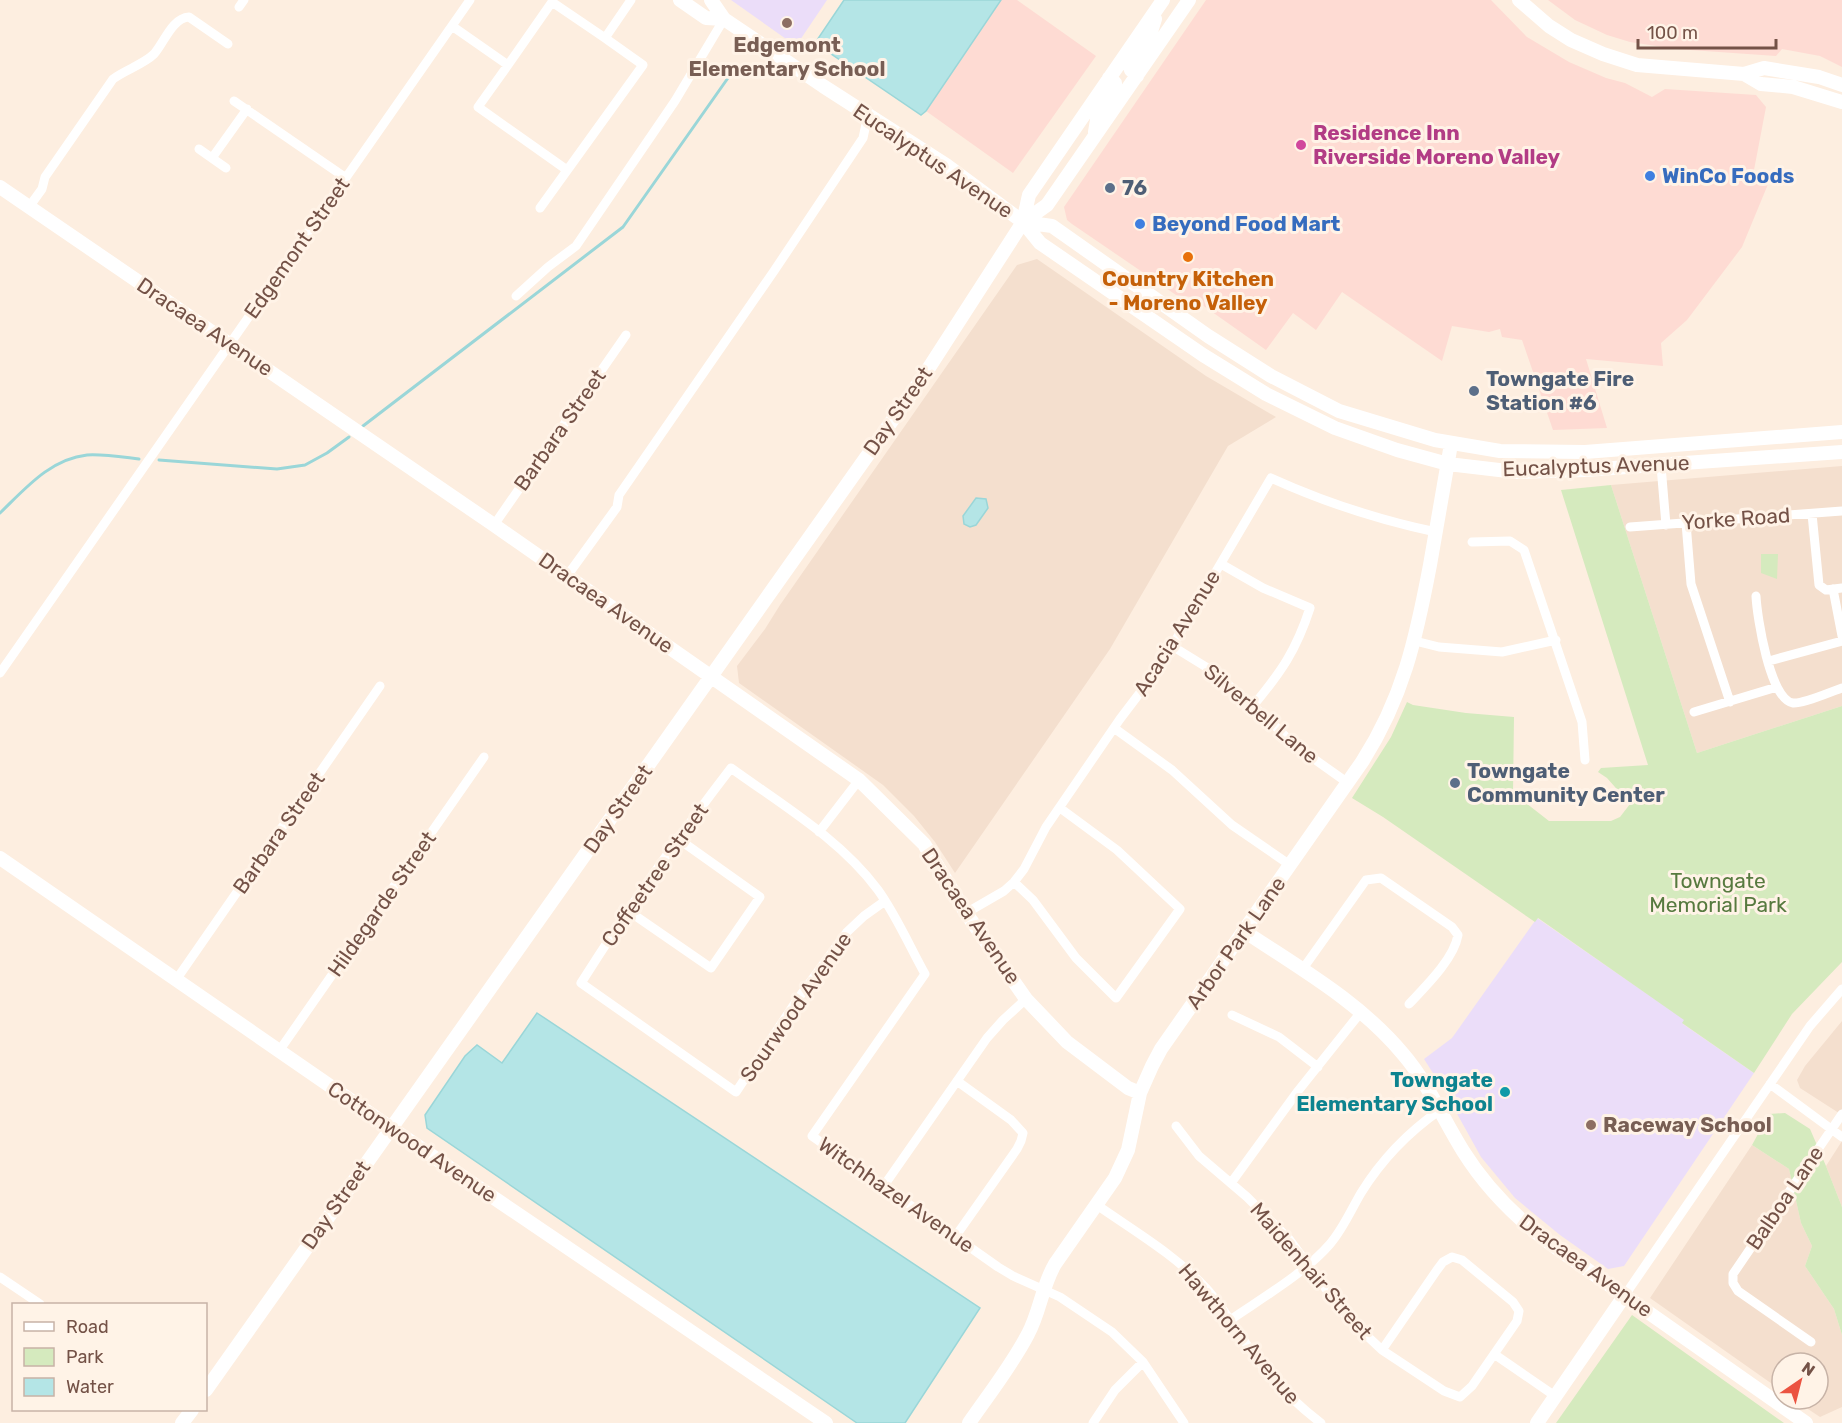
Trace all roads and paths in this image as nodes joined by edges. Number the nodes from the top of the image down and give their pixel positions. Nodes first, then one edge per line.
1 (470, 0) edge
2 (631, 0) edge
3 (680, 0) edge
4 (711, 0) edge
5 (1189, 0) edge
6 (1519, 0) edge
7 (1161, 3) edge
8 (724, 19) junction
9 (452, 26) junction
10 (605, 38) junction
11 (228, 44) dead end
12 (508, 65) junction
13 (1744, 74) junction
14 (1137, 76) junction
15 (1109, 78) junction
16 (1842, 85) edge
17 (234, 101) dead end
18 (1842, 102) edge
19 (247, 110) junction
20 (868, 115) junction
21 (1094, 137) junction
22 (199, 149) dead end
23 (212, 158) junction
24 (226, 168) dead end
25 (567, 170) junction
26 (346, 178) junction
27 (0, 187) edge
28 (28, 207) junction
29 (540, 208) dead end
30 (1023, 222) junction
31 (1094, 279) junction
32 (516, 296) dead end
33 (1181, 316) junction
34 (626, 335) dead end
35 (1182, 340) junction
36 (230, 344) junction
37 (1271, 376) junction
38 (1842, 432) edge
39 (1713, 443) junction
40 (1451, 444) junction
41 (1666, 447) junction
42 (1842, 452) edge
43 (1448, 464) junction
44 (1661, 466) junction
45 (1574, 470) junction
46 (1842, 511) edge
47 (1812, 514) junction
48 (1686, 523) junction
49 (494, 525) junction
50 (1666, 525) junction
51 (1630, 527) dead end
52 (1436, 532) junction
53 (1472, 542) dead end
54 (1221, 564) junction
55 (567, 576) junction
56 (1837, 589) edge
57 (1756, 596) dead end
58 (1842, 636) edge
59 (1415, 640) junction
60 (1556, 640) junction
61 (1842, 641) edge
62 (1172, 646) junction
63 (1769, 661) junction
64 (0, 672) edge
65 (712, 676) junction
66 (380, 686) dead end
67 (1777, 687) junction
68 (1842, 688) edge
69 (1730, 702) junction
70 (1253, 706) junction
71 (1694, 712) dead end
72 (1114, 728) junction
73 (484, 757) dead end
74 (1585, 760) dead end
75 (731, 768) joint
76 (860, 780) junction
77 (1348, 783) junction
78 (1060, 808) junction
79 (819, 832) junction
80 (677, 838) junction
81 (0, 858) edge
82 (1290, 865) junction
83 (1014, 882) junction
84 (885, 901) junction
85 (627, 910) junction
86 (966, 913) junction
87 (1244, 931) junction
88 (1302, 970) junction
89 (176, 980) junction
90 (581, 983) joint
91 (1842, 989) edge
92 (1026, 999) junction
93 (1409, 1004) dead end
94 (1362, 1012) junction
95 (1232, 1015) dead end
96 (279, 1052) junction
97 (1318, 1067) junction
98 (957, 1081) junction
99 (1770, 1084) junction
100 (1140, 1093) junction
101 (1440, 1110) junction
102 (1842, 1114) edge
103 (1176, 1126) dead end
104 (391, 1128) junction
105 (1832, 1129) junction
106 (1842, 1137) edge
107 (1231, 1184) junction
108 (884, 1187) junction
109 (1097, 1205) junction
110 (955, 1237) junction
111 (1308, 1264) junction
112 (0, 1277) edge
113 (1044, 1290) junction
114 (1625, 1295) junction
115 (37, 1303) edge
116 (1230, 1320) junction
117 (1811, 1342) dead end
118 (1382, 1350) junction
119 (1494, 1354) junction
120 (1143, 1362) junction
121 (207, 1389) edge
122 (1556, 1396) junction
123 (191, 1411) edge
124 (182, 1423) edge
125 (826, 1423) edge
126 (969, 1423) edge
127 (1093, 1423) edge
128 (1184, 1423) edge
129 (1321, 1423) edge
130 (1537, 1423) edge
131 (1806, 1423) edge

1 - 9 street, Edgemont Street
2 - 10 street
3 - 8 street, Eucalyptus Avenue
4 - 8 street, Eucalyptus Avenue
5 - 14 street, Day Street
6 - 13 street
7 - 14 street
7 - 15 street, Day Street
8 - 20 street, Eucalyptus Avenue
8 - 32 street
9 - 12 street
9 - 26 street, Edgemont Street
10 - 12 street
10 - 25 street
11 - 28 street
12 - 25 street
13 - 16 street
13 - 18 street
14 - 21 street, Day Street
15 - 21 street
15 - 30 street, Day Street
17 - 19 street
19 - 23 street
19 - 26 street
20 - 30 street, Eucalyptus Avenue
20 - 55 street
21 - 30 street, Day Street
22 - 23 street
23 - 24 street
25 - 29 street
26 - 36 street, Edgemont Street
27 - 28 street, Dracaea Avenue
28 - 36 street, Dracaea Avenue
30 - 31 street, Eucalyptus Avenue
30 - 33 street, Eucalyptus Avenue
30 - 65 street, Day Street
31 - 33 street
31 - 35 street, Eucalyptus Avenue
33 - 37 street, Eucalyptus Avenue
34 - 49 street, Barbara Street
35 - 37 street
35 - 43 street, Eucalyptus Avenue
36 - 49 street, Dracaea Avenue
36 - 64 street, Edgemont Street
37 - 40 street, Eucalyptus Avenue
38 - 39 street, Eucalyptus Avenue
39 - 41 street, Eucalyptus Avenue
39 - 44 street
40 - 41 street, Eucalyptus Avenue
40 - 43 street, Arbor Park Lane
41 - 45 street
42 - 44 street, Eucalyptus Avenue
43 - 45 street, Eucalyptus Avenue
43 - 52 street, Arbor Park Lane
44 - 45 street, Eucalyptus Avenue
44 - 50 street
46 - 47 street, Yorke Road
47 - 48 street, Yorke Road
47 - 56 street
48 - 50 street, Yorke Road
48 - 69 street
49 - 55 street, Dracaea Avenue
50 - 51 street, Yorke Road
52 - 54 street, Acacia Avenue
52 - 59 street, Arbor Park Lane
53 - 60 street
54 - 62 street, Acacia Avenue
54 - 70 street
55 - 65 street, Dracaea Avenue
56 - 58 street
57 - 63 street
59 - 60 street
59 - 77 street, Arbor Park Lane
60 - 74 street
61 - 63 street
62 - 70 street, Silverbell Lane
62 - 72 street, Acacia Avenue
63 - 67 street
65 - 76 street, Dracaea Avenue
65 - 104 street, Day Street
66 - 89 street, Barbara Street
67 - 68 street
67 - 69 street
69 - 71 street
70 - 77 street, Silverbell Lane
72 - 78 street, Acacia Avenue
72 - 82 street
73 - 96 street, Hildegarde Street
75 - 79 street, Witchhazel Avenue
75 - 80 street, Coffeetree Street
76 - 79 street
76 - 86 street, Dracaea Avenue
77 - 82 street, Arbor Park Lane
78 - 83 street, Acacia Avenue
78 - 83 street
79 - 84 street, Witchhazel Avenue
80 - 85 street, Coffeetree Street
80 - 85 street
81 - 89 street, Cottonwood Avenue
82 - 87 street, Arbor Park Lane
83 - 86 street, Acacia Avenue
84 - 90 street, Sourwood Avenue
84 - 108 street, Witchhazel Avenue
85 - 90 street, Coffeetree Street
86 - 92 street, Dracaea Avenue
87 - 88 street, Dracaea Avenue
87 - 100 street, Arbor Park Lane
88 - 93 street
88 - 94 street, Dracaea Avenue
89 - 96 street, Cottonwood Avenue
91 - 99 street
92 - 98 street
92 - 100 street, Dracaea Avenue
94 - 97 street
94 - 101 street, Dracaea Avenue
95 - 97 street
96 - 104 street, Cottonwood Avenue
97 - 107 street
98 - 108 street
98 - 110 street
99 - 105 street
99 - 114 street
100 - 109 street, Arbor Park Lane
101 - 111 street
101 - 114 street, Dracaea Avenue
102 - 105 street, Balboa Lane
103 - 107 street, Maidenhair Street
104 - 121 street, Day Street
104 - 125 street, Cottonwood Avenue
105 - 106 street
105 - 117 street, Balboa Lane
107 - 111 street, Maidenhair Street
108 - 110 street, Witchhazel Avenue
109 - 113 street, Arbor Park Lane
109 - 116 street, Hawthorn Avenue
110 - 113 street, Witchhazel Avenue
111 - 116 street
111 - 118 street, Maidenhair Street
112 - 115 street
113 - 120 street, Witchhazel Avenue
113 - 126 street, Arbor Park Lane
114 - 122 street
114 - 131 street, Dracaea Avenue
116 - 129 street, Hawthorn Avenue
118 - 119 street, Maidenhair Street
118 - 119 street
119 - 122 street
120 - 127 street
120 - 128 street, Witchhazel Avenue
122 - 130 street
123 - 124 street

